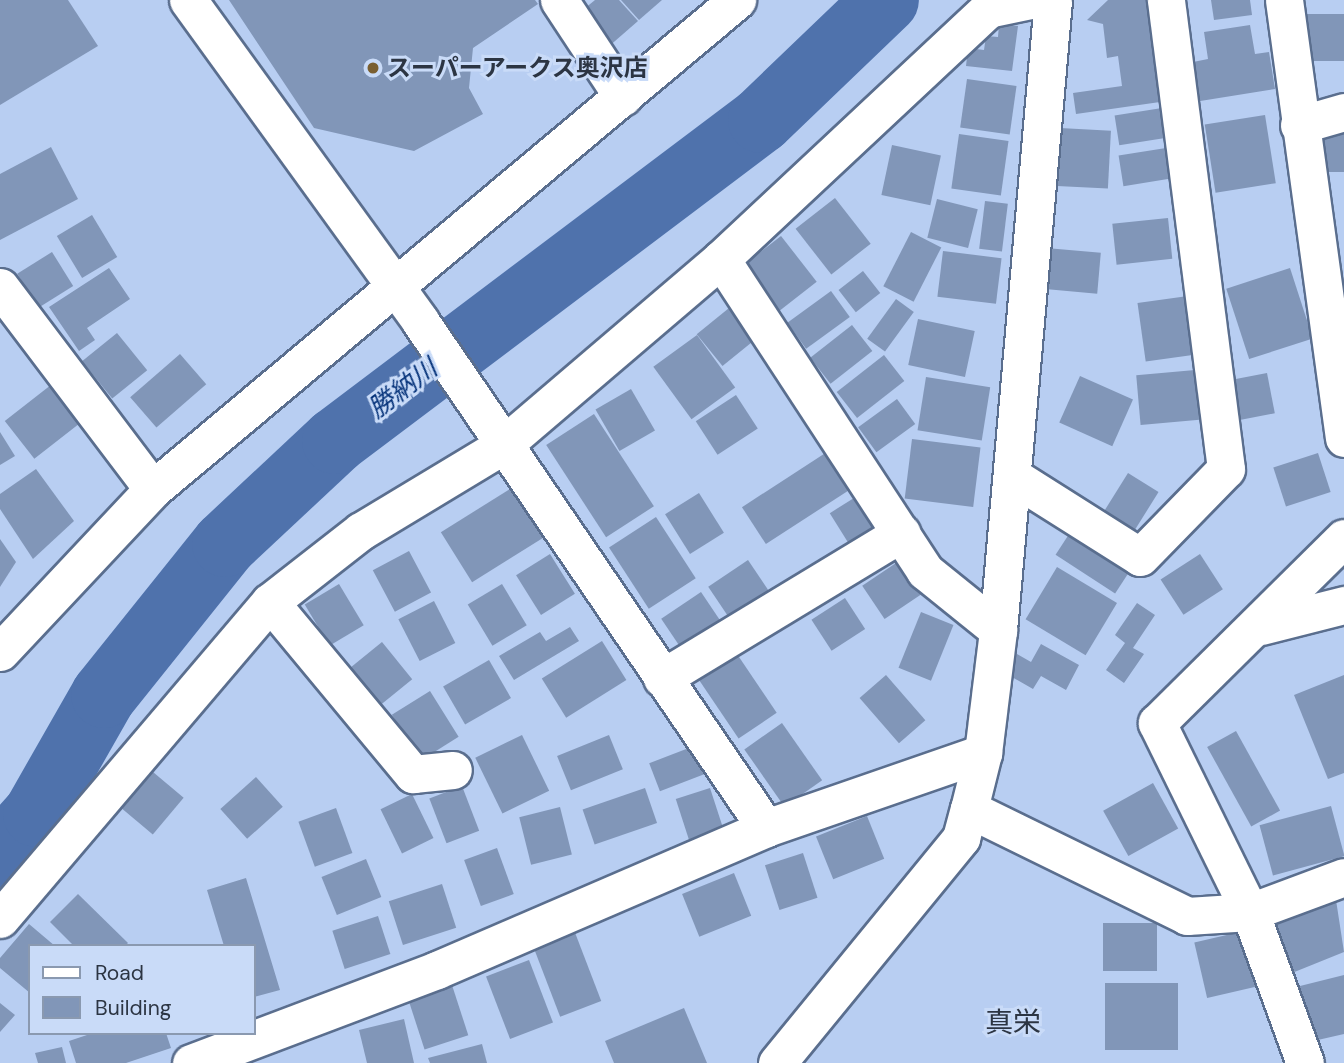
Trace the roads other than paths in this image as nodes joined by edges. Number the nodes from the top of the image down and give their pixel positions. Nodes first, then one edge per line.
1 (188, 0) edge
2 (559, 0) edge
3 (1031, 0) edge
4 (1053, 0) edge
5 (1166, 0) edge
6 (1284, 0) edge
7 (714, 7) edge
8 (623, 97) junction
9 (1344, 111) edge
10 (1299, 125) junction
11 (721, 259) junction
12 (393, 284) junction
13 (0, 287) edge
14 (1341, 394) edge
15 (498, 438) junction
16 (1344, 439) edge
17 (1012, 476) junction
18 (153, 489) junction
19 (901, 533) junction
20 (1344, 538) edge
21 (270, 602) junction
22 (1344, 607) edge
23 (1261, 626) junction
24 (998, 630) junction
25 (0, 652) edge
26 (662, 678) junction
27 (983, 753) junction
28 (453, 770) dead end
29 (969, 809) junction
30 (766, 828) junction
31 (1344, 877) edge
32 (1250, 912) junction
33 (0, 919) edge
34 (191, 1063) edge
35 (777, 1063) edge
36 (1305, 1063) edge

1 - 12 street
2 - 8 street
3 - 11 street
4 - 17 street
5 - 17 street
6 - 10 street
7 - 8 street
8 - 12 street
9 - 10 street
10 - 14 street
11 - 15 street
11 - 19 street
12 - 15 street
12 - 18 street
13 - 18 street
14 - 16 street
15 - 21 street
15 - 26 street
17 - 24 street
18 - 25 street
19 - 24 street
19 - 26 street
20 - 23 street
21 - 28 street
21 - 33 street
22 - 23 street
23 - 32 street
24 - 27 street
26 - 30 street
27 - 29 street
27 - 30 street
29 - 32 street
29 - 35 street
30 - 34 street
31 - 32 street
32 - 36 street

